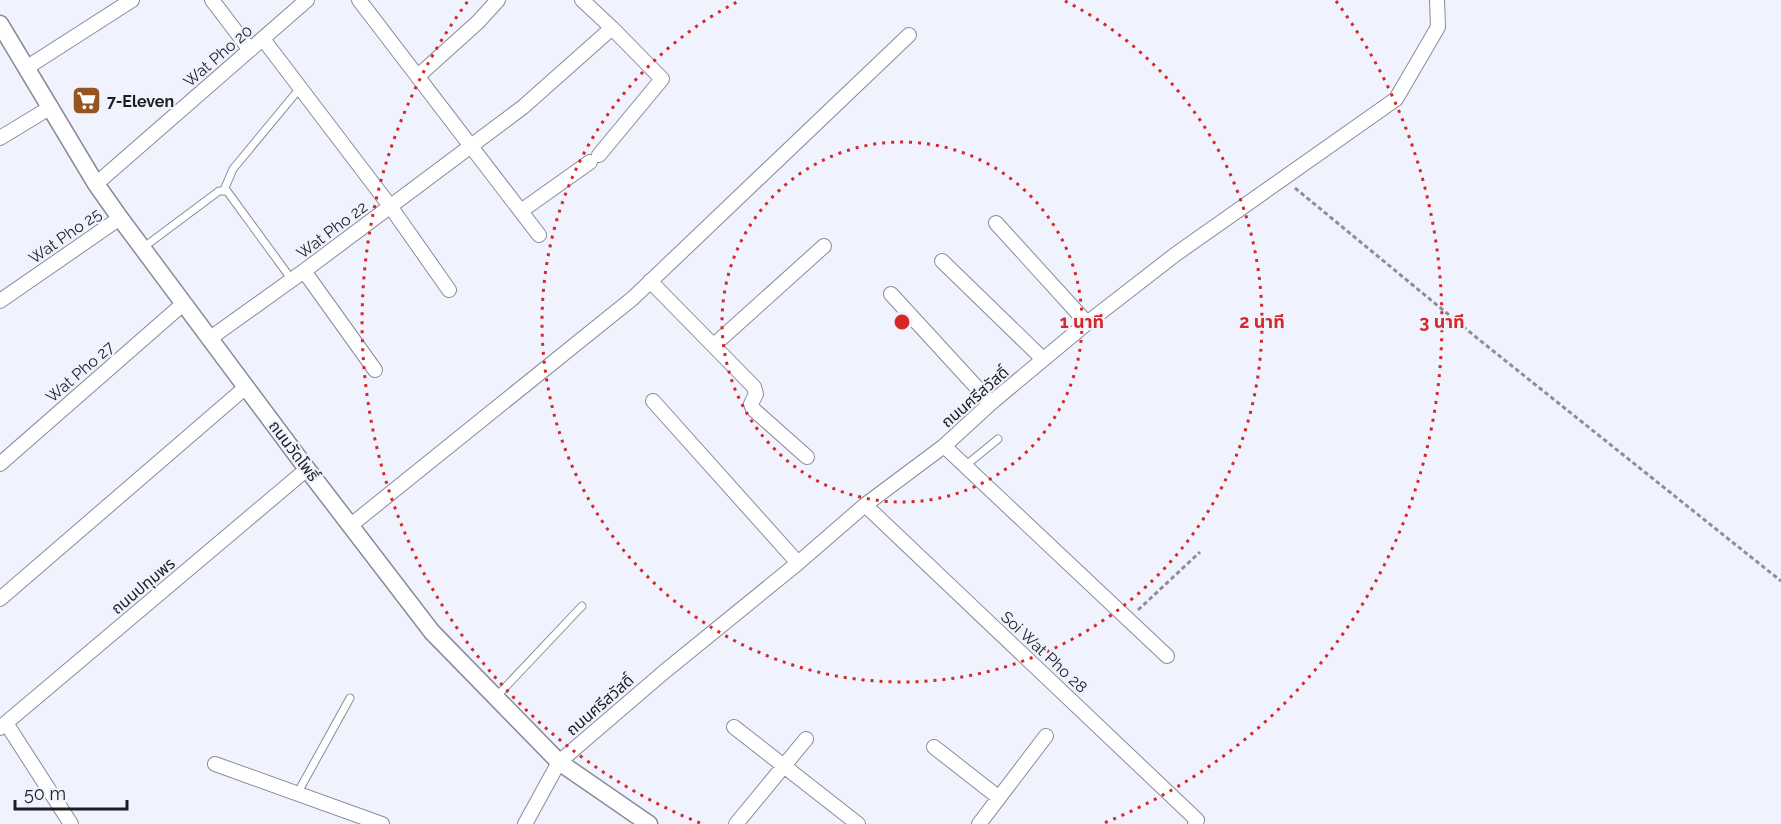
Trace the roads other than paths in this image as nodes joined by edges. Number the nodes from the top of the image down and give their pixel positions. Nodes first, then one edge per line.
1 (132, 0) edge
2 (212, 0) edge
3 (307, 0) edge
4 (359, 0) edge
5 (498, 0) edge
6 (582, 0) edge
7 (1437, 0) edge
8 (0, 24) edge
9 (612, 28) junction
10 (909, 34) dead end
11 (262, 39) junction
12 (250, 50) junction
13 (26, 68) junction
14 (418, 76) junction
15 (300, 88) junction
16 (51, 107) junction
17 (0, 138) edge
18 (472, 145) junction
19 (96, 184) junction
20 (224, 190) junction
21 (390, 206) junction
22 (521, 211) junction
23 (120, 218) junction
24 (996, 224) dead end
25 (539, 235) dead end
26 (824, 246) dead end
27 (142, 248) junction
28 (942, 261) dead end
29 (304, 271) junction
30 (292, 280) junction
31 (650, 281) junction
32 (449, 290) dead end
33 (891, 294) dead end
34 (0, 301) edge
35 (183, 304) junction
36 (1087, 322) junction
37 (209, 339) junction
38 (714, 345) junction
39 (1043, 359) junction
40 (375, 370) dead end
41 (246, 387) junction
42 (653, 401) dead end
43 (991, 404) junction
44 (998, 439) dead end
45 (944, 446) junction
46 (807, 457) dead end
47 (0, 465) edge
48 (965, 466) junction
49 (307, 469) junction
50 (865, 505) junction
51 (351, 525) junction
52 (798, 563) junction
53 (0, 599) edge
54 (582, 606) dead end
55 (1167, 656) dead end
56 (496, 697) junction
57 (350, 698) dead end
58 (3, 726) edge
59 (734, 727) dead end
60 (1046, 735) dead end
61 (806, 739) dead end
62 (934, 747) dead end
63 (559, 762) junction
64 (215, 764) dead end
65 (783, 765) junction
66 (297, 794) junction
67 (998, 797) junction
68 (71, 824) edge
69 (382, 824) edge
70 (525, 824) edge
71 (648, 824) edge
72 (736, 824) edge
73 (858, 824) edge
74 (979, 824) edge
75 (1195, 824) edge

1 - 13 street
2 - 12 street
3 - 11 street, Wat Pho 20
4 - 14 street
5 - 14 street
6 - 9 street
7 - 36 street, ถนนศรีสวัสดิ์
8 - 13 street, ถนนวัดโพธิ์
9 - 18 street, Wat Pho 22
9 - 22 street
10 - 31 street
11 - 12 street, Wat Pho 20
11 - 15 street
12 - 19 street, Wat Pho 20
13 - 16 street, ถนนวัดโพธิ์
14 - 18 street
15 - 20 lane
15 - 21 street
16 - 17 street
16 - 19 street, ถนนวัดโพธิ์
18 - 21 street, Wat Pho 22
18 - 22 street
19 - 23 street, ถนนวัดโพธิ์
20 - 27 lane
20 - 30 lane
21 - 29 street, Wat Pho 22
21 - 32 street
22 - 25 street
23 - 27 street, ถนนวัดโพธิ์
23 - 34 street, Wat Pho 25
24 - 36 street
26 - 38 street
27 - 35 street, ถนนวัดโพธิ์
28 - 39 street
29 - 30 street, Wat Pho 22
29 - 40 street
30 - 37 street, Wat Pho 22
31 - 38 street
31 - 51 street
33 - 43 street
35 - 37 street, ถนนวัดโพธิ์
35 - 47 street, Wat Pho 27
36 - 39 street, ถนนศรีสวัสดิ์
37 - 41 street, ถนนวัดโพธิ์
38 - 46 street
39 - 43 street, ถนนศรีสวัสดิ์
41 - 49 street, ถนนวัดโพธิ์
41 - 53 street
42 - 52 street
43 - 45 street, ถนนศรีสวัสดิ์
44 - 48 lane
45 - 48 street
45 - 50 street, ถนนศรีสวัสดิ์
48 - 55 street
49 - 51 street, ถนนวัดโพธิ์
49 - 58 street, ถนนปทุมพร
50 - 52 street, ถนนศรีสวัสดิ์
50 - 75 street, Soi Wat Pho 28
51 - 56 street, ถนนวัดโพธิ์
52 - 63 street, ถนนศรีสวัสดิ์
54 - 56 lane
56 - 63 street, ถนนวัดโพธิ์
57 - 66 lane
58 - 68 street
59 - 65 street
60 - 67 street
61 - 65 street
62 - 67 street
63 - 70 street, ถนนศรีสวัสดิ์
63 - 71 street, ถนนวัดโพธิ์
64 - 66 street
65 - 72 street
65 - 73 street
66 - 69 street
67 - 74 street

